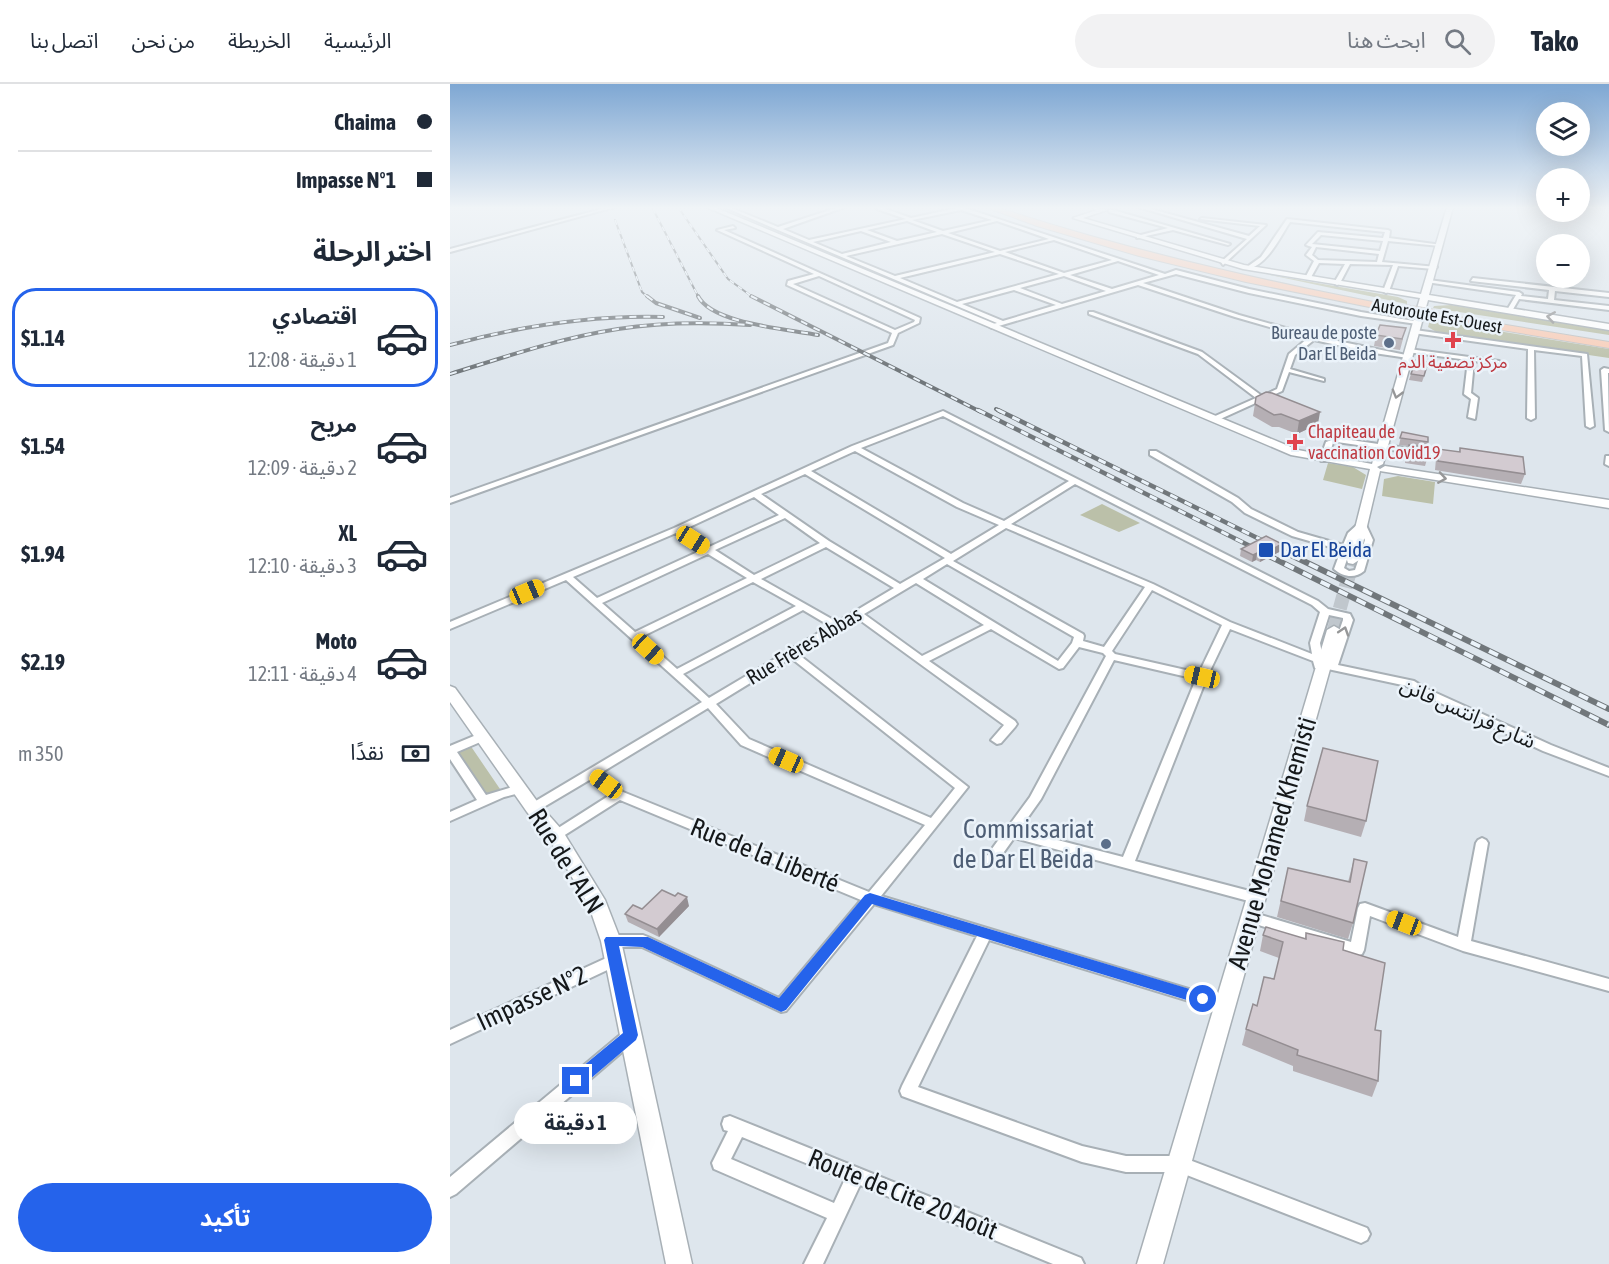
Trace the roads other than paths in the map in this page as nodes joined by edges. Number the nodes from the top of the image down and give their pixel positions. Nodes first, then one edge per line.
1 (790, 262) edge
2 (840, 262) edge
3 (859, 262) edge
4 (960, 262) edge
5 (1029, 262) edge
6 (1042, 262) edge
7 (1109, 262) edge
8 (1125, 262) edge
9 (1176, 262) edge
10 (1192, 262) edge
11 (1223, 262) edge
12 (1257, 262) edge
13 (1316, 262) edge
14 (1348, 262) edge
15 (1349, 262) edge
16 (1435, 262) edge
17 (1132, 264) junction
18 (1379, 264) joint
19 (1396, 264) junction
20 (1434, 267) junction
21 (1249, 268) junction
22 (1470, 270) dead end
23 (1071, 272) junction
24 (1176, 272) junction
25 (1064, 274) junction
26 (818, 275) junction
27 (1164, 275) junction
28 (896, 278) junction
29 (1308, 278) junction
30 (1473, 280) junction
31 (884, 281) junction
32 (1429, 282) junction
33 (1137, 283) junction
34 (1337, 283) junction
35 (1473, 287) junction
36 (1014, 288) junction
37 (1552, 289) junction
38 (1116, 290) junction
39 (1386, 291) junction
40 (1609, 295) edge
41 (1424, 297) junction
42 (1517, 297) junction
43 (1551, 300) junction
44 (957, 303) junction
45 (1062, 306) junction
46 (946, 307) junction
47 (1405, 308) junction
48 (1609, 308) edge
49 (1510, 310) junction
50 (1091, 313) dead end
51 (1434, 313) junction
52 (1003, 322) junction
53 (992, 326) junction
54 (1416, 327) junction
55 (1609, 327) edge
56 (1294, 331) junction
57 (895, 332) junction
58 (1316, 336) junction
59 (1609, 339) edge
60 (1609, 345) edge
61 (1302, 346) junction
62 (1531, 347) junction
63 (1408, 353) junction
64 (1470, 359) junction
65 (1497, 362) dead end
66 (1288, 370) junction
67 (1609, 371) edge
68 (1322, 380) dead end
69 (1262, 399) junction
70 (1472, 417) dead end
71 (1531, 418) dead end
72 (1216, 419) junction
73 (1590, 426) dead end
74 (1609, 430) edge
75 (1382, 447) junction
76 (855, 448) junction
77 (1153, 453) dead end
78 (1447, 456) edge
79 (1609, 458) edge
80 (1324, 459) junction
81 (1609, 464) edge
82 (1376, 467) junction
83 (807, 472) junction
84 (1074, 481) junction
85 (756, 495) junction
86 (450, 501) edge
87 (1609, 504) edge
88 (785, 515) junction
89 (1006, 525) junction
90 (677, 530) junction
91 (826, 543) junction
92 (710, 550) junction
93 (1349, 554) joint
94 (949, 560) junction
95 (566, 576) junction
96 (753, 578) junction
97 (916, 579) junction
98 (1150, 586) junction
99 (900, 588) junction
100 (596, 602) junction
101 (802, 607) junction
102 (1325, 611) junction
103 (857, 614) junction
104 (1227, 624) junction
105 (991, 625) junction
106 (450, 626) edge
107 (837, 626) junction
108 (1334, 630) tunnel mouth
109 (634, 637) junction
110 (1077, 643) junction
111 (1109, 653) junction
112 (792, 654) junction
113 (922, 660) junction
114 (1324, 668) junction
115 (676, 674) junction
116 (1202, 677) junction
117 (450, 692) edge
118 (710, 704) junction
119 (481, 737) junction
120 (997, 740) dead end
121 (450, 750) edge
122 (1609, 772) edge
123 (592, 774) junction
124 (519, 789) junction
125 (620, 795) junction
126 (484, 801) junction
127 (533, 808) junction
128 (450, 817) edge
129 (933, 824) junction
130 (1011, 832) junction
131 (555, 835) junction
132 (1482, 843) dead end
133 (991, 860) dead end
134 (1128, 862) junction
135 (870, 898) junction
136 (1253, 907) junction
137 (986, 932) junction
138 (1462, 945) junction
139 (613, 950) junction
140 (1609, 985) edge
141 (1225, 1006) junction
142 (631, 1035) junction
143 (450, 1037) edge
144 (1179, 1164) junction
145 (856, 1174) junction
146 (450, 1188) edge
147 (838, 1214) junction
148 (1361, 1234) dead end
149 (679, 1264) edge
150 (813, 1264) edge
151 (1075, 1264) edge
152 (1150, 1264) edge

1 - 26 street
2 - 31 street
3 - 28 street
4 - 28 street
5 - 25 street
6 - 23 street
7 - 23 street
8 - 17 street
9 - 47 highway, Autoroute Est-Ouest
10 - 47 highway, Autoroute Est-Ouest
11 - 21 street
12 - 21 street
13 - 29 street
14 - 34 street
15 - 18 street
16 - 20 street
17 - 24 street
17 - 27 street
18 - 19 street
19 - 20 street
19 - 39 street
20 - 32 street
21 - 29 street
22 - 30 street
23 - 25 street
23 - 38 street
24 - 27 street
24 - 54 street
25 - 36 street
25 - 38 street
26 - 57 street
26 - 57 street
27 - 33 street
28 - 31 street
28 - 44 street
29 - 34 street
30 - 35 street
30 - 37 street
31 - 46 street
32 - 35 street
32 - 41 street
33 - 38 street
33 - 56 street
34 - 39 street
35 - 42 street
36 - 44 street
36 - 45 street
37 - 40 street
37 - 43 street
38 - 45 street
39 - 41 street
41 - 49 street
41 - 54 street
42 - 43 street
42 - 49 street
43 - 48 street
44 - 46 street
44 - 52 street
45 - 52 street
46 - 53 street
47 - 51 highway, Autoroute Est-Ouest, bridge
55 -> 49 street
50 - 69 street
51 - 59 highway, Autoroute Est-Ouest
51 - 60 highway, Autoroute Est-Ouest
52 - 53 street
53 - 72 street
54 - 62 street
54 - 63 street
56 - 58 street
56 - 61 street
57 - 86 street
58 - 61 street
58 - 63 street
61 - 66 street
62 - 71 street
62 - 73 street
63 - 64 street
63 -> 75 street
64 - 65 street
64 - 70 street
66 - 68 street
66 - 69 street
67 - 74 street
69 - 72 street
72 - 80 street
75 - 78 street
75 - 80 street
75 - 82 street
76 - 83 street
76 - 84 street
76 - 89 street, شارع فرانتس فانن
77 - 93 street
79 - 81 street
80 - 82 street
82 -> 87 street
82 - 93 street
83 - 85 street
83 - 94 street
84 - 89 street, Rue Frères Abbas
84 - 102 street
85 - 88 street
85 - 90 street
88 - 91 street
88 - 92 street
89 - 94 street, Rue Frères Abbas
89 - 98 street, شارع فرانتس فانن
90 - 92 street
90 - 95 street
91 - 96 street
91 - 99 street
92 - 96 street
92 - 100 street
94 - 97 street, Rue Frères Abbas
94 - 110 street
95 - 100 street
95 - 106 street
96 - 101 street
96 - 109 street
97 - 99 street, Rue Frères Abbas
97 - 105 street
98 - 104 street, شارع فرانتس فانن
98 - 111 street
99 - 103 street, Rue Frères Abbas
100 - 109 street
101 - 107 street
101 - 115 street
102 - 114 street
114 -> 102 street
103 - 107 street, Rue Frères Abbas
103 - 113 street
104 - 114 street, شارع فرانتس فانن
104 - 116 street
105 - 110 street
105 - 113 street
107 - 112 street, Rue Frères Abbas
108 - 114 street, Avenue Mohamed Khemisti
109 - 115 street
110 - 111 street
111 - 116 street
111 - 130 street
112 - 118 street, Rue Frères Abbas
112 - 129 street
113 - 120 street
114 - 122 street, شارع فرانتس فانن
114 - 136 street, Avenue Mohamed Khemisti
115 - 118 street
116 - 134 street
117 - 119 street, Rue de l'ALN
118 - 123 street, Rue Frères Abbas
118 - 129 street
119 - 121 street
119 - 124 street, Rue de l'ALN
121 - 126 street
123 - 125 street, Rue de la Liberté
123 - 127 street, Rue Frères Abbas
124 - 126 street
124 - 127 street, Rue de l'ALN
125 - 131 street
125 - 135 street, Rue de la Liberté
126 - 128 street
127 - 131 street, Rue de l'ALN
129 - 135 street
130 - 133 street
130 - 134 street
131 - 139 street, Rue de l'ALN
132 - 138 street
134 - 136 street
135 - 137 street, Rue de la Liberté
135 - 139 street
136 - 138 street
136 - 141 street, Avenue Mohamed Khemisti
137 - 141 street, Rue de la Liberté
137 - 144 street
138 - 140 street
139 - 142 street, Rue de l'ALN
139 - 143 street, Impasse N°2
141 - 144 street, Avenue Mohamed Khemisti
142 - 146 street
142 - 149 street, Rue de l'ALN
144 - 148 street
144 - 152 street, Avenue Mohamed Khemisti
145 - 147 street
145 - 147 street, Route de Cite 20 Août
145 - 151 street, Route de Cite 20 Août
147 - 150 street

